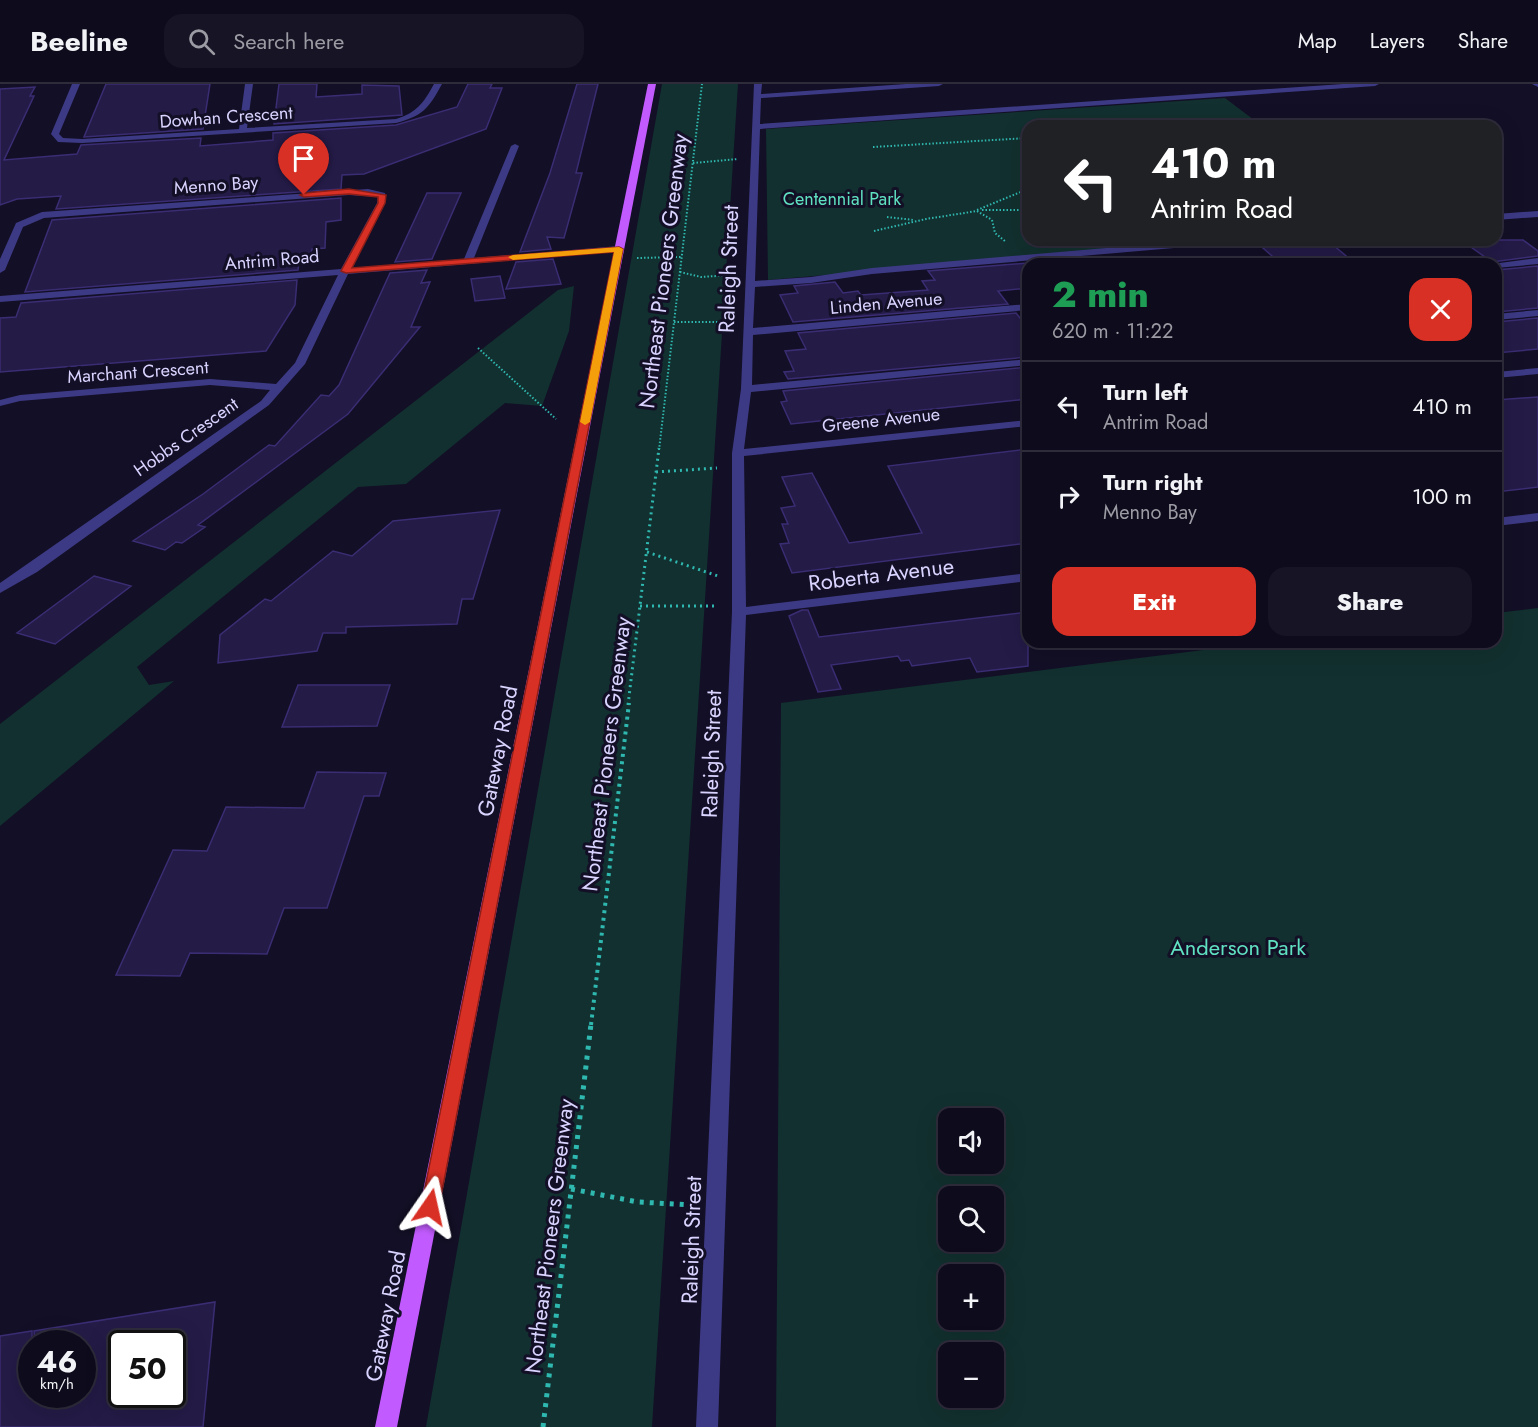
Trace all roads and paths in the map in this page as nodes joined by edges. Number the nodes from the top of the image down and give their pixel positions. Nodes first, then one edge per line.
1 (76, 84) edge
2 (249, 84) edge
3 (438, 84) edge
4 (652, 84) edge
5 (702, 84) edge
6 (939, 84) edge
7 (1375, 84) edge
8 (759, 90) edge
9 (756, 127) junction
10 (243, 130) junction
11 (1022, 138) edge
12 (515, 146) dead end
13 (873, 147) dead end
14 (755, 157) junction
15 (693, 163) junction
16 (1022, 191) edge
17 (977, 210) junction
18 (1022, 210) edge
19 (1538, 214) edge
20 (887, 217) dead end
21 (1502, 217) edge
22 (918, 221) junction
23 (874, 231) dead end
24 (1006, 242) dead end
25 (1162, 246) edge
26 (618, 254) junction
27 (681, 257) junction
28 (1022, 258) edge
29 (1023, 258) edge
30 (468, 261) junction
31 (1538, 261) edge
32 (1502, 264) edge
33 (0, 270) edge
34 (346, 271) junction
35 (680, 272) junction
36 (750, 279) junction
37 (0, 298) edge
38 (1022, 307) edge
39 (1538, 313) edge
40 (1502, 316) edge
41 (674, 322) junction
42 (742, 327) junction
43 (478, 348) dead end
44 (1022, 363) edge
45 (1538, 371) edge
46 (1502, 374) edge
47 (279, 388) junction
48 (746, 389) junction
49 (0, 403) edge
50 (556, 419) dead end
51 (1022, 424) edge
52 (739, 460) junction
53 (656, 472) junction
54 (1538, 517) edge
55 (1502, 521) edge
56 (647, 552) junction
57 (1022, 578) edge
58 (739, 583) junction
59 (0, 589) edge
60 (640, 606) junction
61 (739, 609) junction
62 (571, 1189) junction
63 (715, 1207) junction
64 (386, 1427) edge
65 (543, 1427) edge
66 (707, 1427) edge

1 - 10 street, Dowhan Crescent
2 - 10 street
3 - 10 street, Dowhan Crescent
4 - 26 main road, Gateway Road
5 - 15 path, Northeast Pioneers Greenway
6 - 8 street
7 - 9 street
8 - 9 street, Raleigh Street
9 - 14 street, Raleigh Street
11 - 13 path
12 - 30 street
14 - 15 path
14 - 36 street, Raleigh Street
15 - 27 path, Northeast Pioneers Greenway
16 - 17 path
17 - 18 path
17 - 22 path
17 - 24 path
19 - 21 street
20 - 22 path
22 - 23 path
25 - 29 street
26 - 27 path
26 - 30 street, Antrim Road
26 - 64 main road, Gateway Road
27 - 35 path, Northeast Pioneers Greenway
28 - 36 street
30 - 34 street, Antrim Road
31 - 32 street
33 - 34 street, Menno Bay
34 - 37 street, Antrim Road
34 - 47 street, Hobbs Crescent
35 - 36 path
35 - 41 path, Northeast Pioneers Greenway
36 - 42 street, Raleigh Street
38 - 42 street, Linden Avenue
39 - 40 street
41 - 42 path
41 - 53 path, Northeast Pioneers Greenway
42 - 48 street, Raleigh Street
43 - 50 path
44 - 48 street
45 - 46 street
47 - 49 street, Marchant Crescent
47 - 59 street, Hobbs Crescent
48 - 52 street, Raleigh Street
51 - 52 street, Greene Avenue
52 - 53 path
52 - 58 street, Raleigh Street
53 - 56 path, Northeast Pioneers Greenway
54 - 55 street
56 - 58 path
56 - 60 path, Northeast Pioneers Greenway
57 - 61 street, Roberta Avenue
58 - 61 street, Raleigh Street
60 - 61 path
60 - 62 path, Northeast Pioneers Greenway
61 - 63 street, Raleigh Street
62 - 63 path
62 - 65 path, Northeast Pioneers Greenway
63 - 66 street, Raleigh Street

